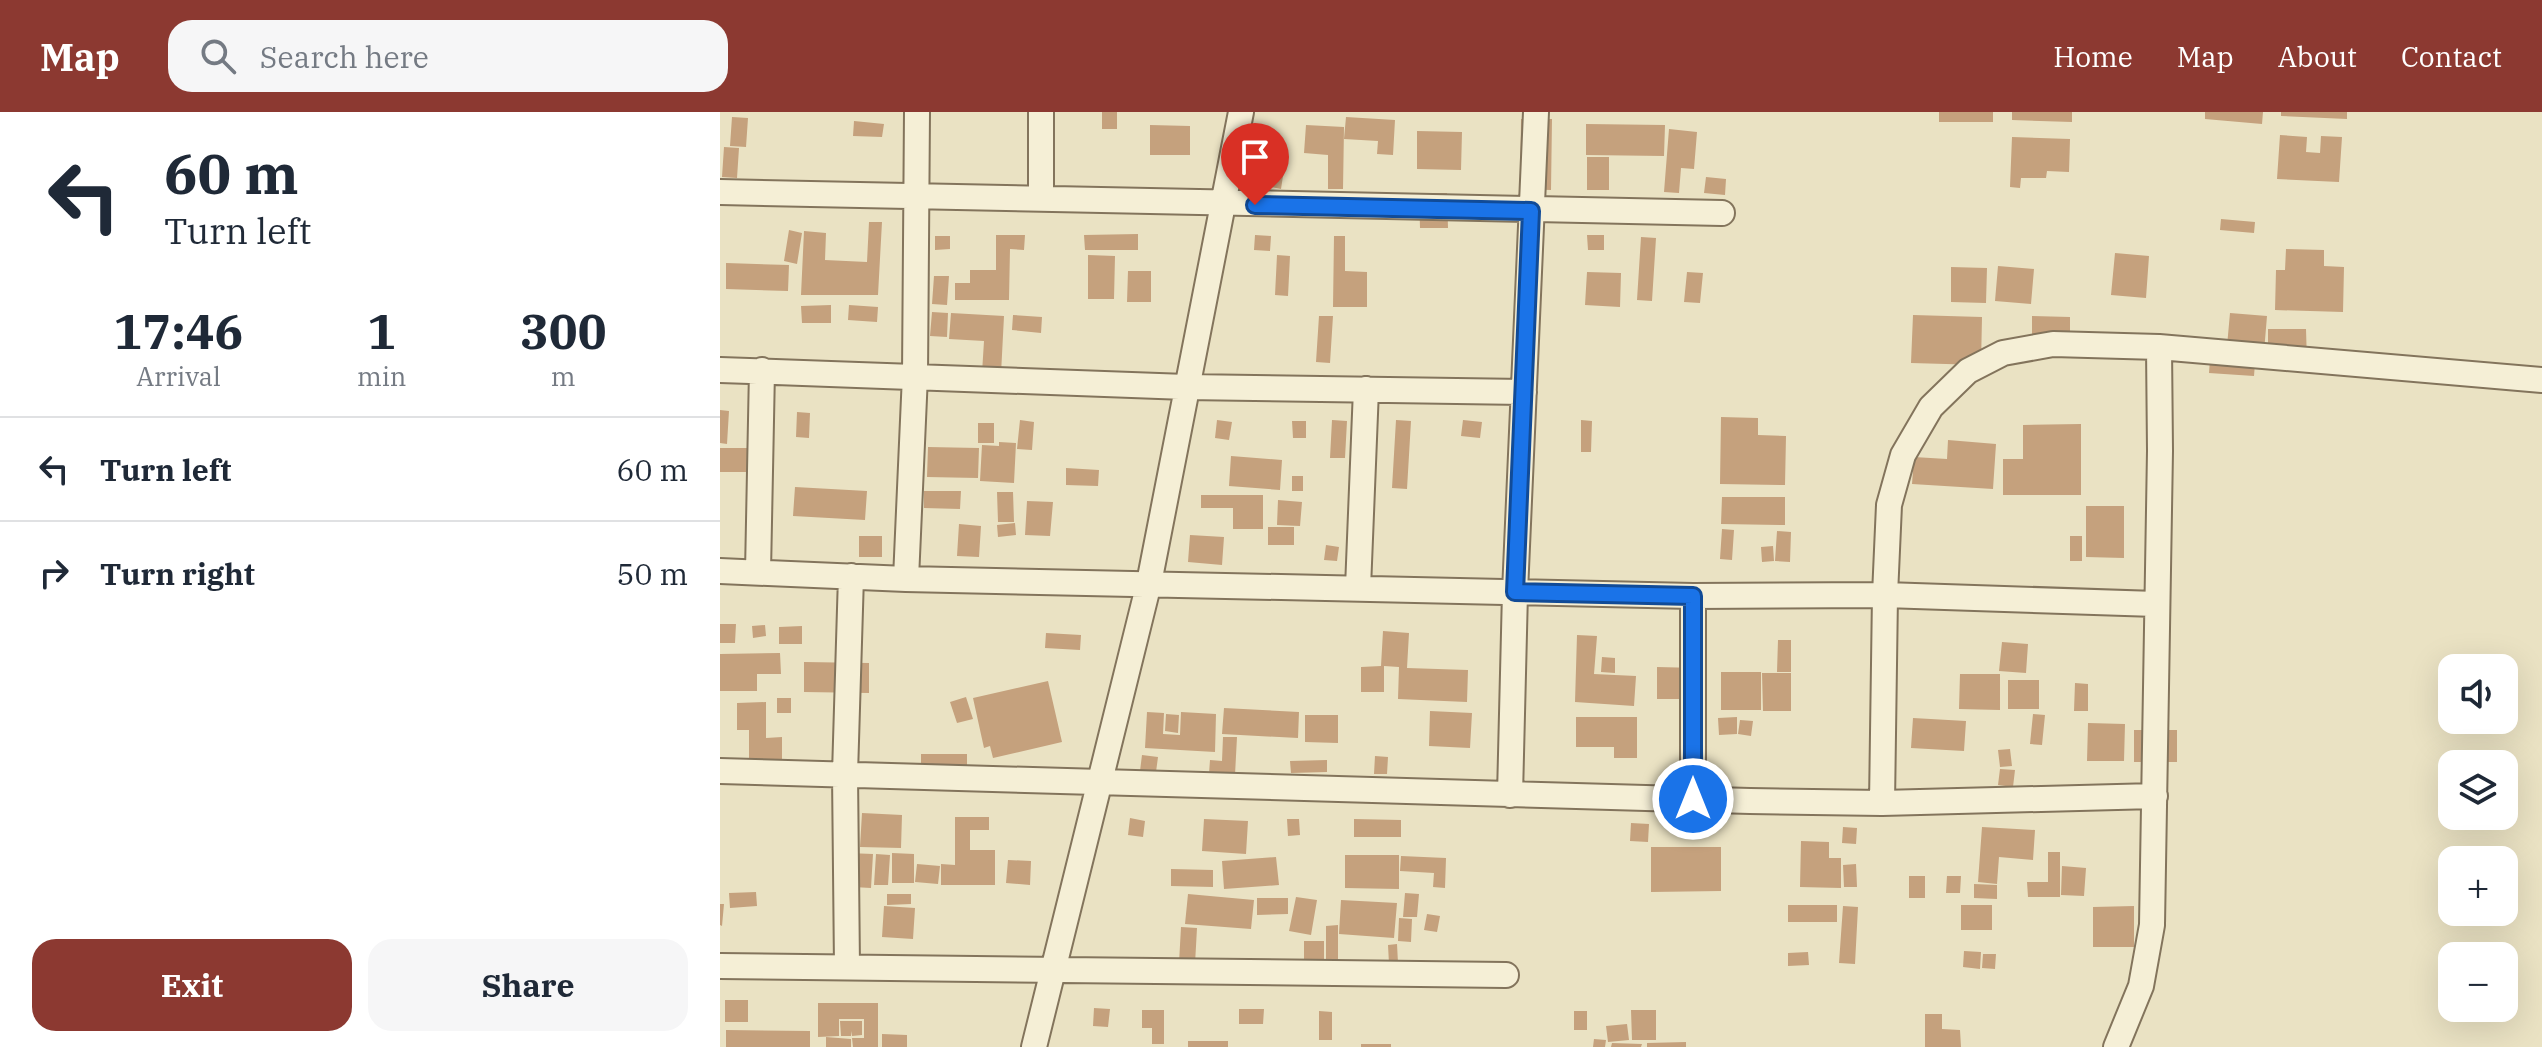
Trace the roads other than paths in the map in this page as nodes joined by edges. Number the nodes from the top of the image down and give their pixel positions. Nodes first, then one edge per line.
1 (917, 112) edge
2 (1041, 112) edge
3 (1241, 112) edge
4 (1536, 112) edge
5 (720, 192) edge
6 (915, 195) junction
7 (1041, 198) junction
8 (1225, 204) junction
9 (1531, 211) junction
10 (1722, 213) dead end
11 (2159, 347) junction
12 (720, 370) edge
13 (762, 370) junction
14 (915, 375) junction
15 (2542, 380) edge
16 (1186, 387) junction
17 (1366, 389) junction
18 (1524, 392) junction
19 (720, 571) edge
20 (758, 572) junction
21 (851, 576) junction
22 (906, 579) junction
23 (1149, 583) junction
24 (1358, 588) junction
25 (1515, 592) junction
26 (1885, 595) junction
27 (1693, 596) junction
28 (2156, 604) junction
29 (720, 771) edge
30 (845, 774) junction
31 (1102, 781) junction
32 (1510, 795) junction
33 (2155, 796) junction
34 (1693, 799) junction
35 (1882, 803) junction
36 (720, 966) edge
37 (847, 967) junction
38 (1055, 969) junction
39 (1506, 975) dead end
40 (1034, 1047) edge
41 (2116, 1047) edge

1 - 6 street
2 - 7 street
3 - 8 street
4 - 9 street
5 - 6 street
6 - 7 street
6 - 14 street
7 - 8 street
8 - 9 street
8 - 16 street
9 - 10 street
9 - 18 street
11 - 15 street
11 - 26 street
11 - 28 street
12 - 13 street
13 - 14 street
13 - 20 street
14 - 16 street
14 - 22 street
16 - 17 street
16 - 23 street
17 - 18 street
17 - 24 street
18 - 25 street
19 - 20 street
20 - 21 street
21 - 22 street
21 - 30 street
22 - 23 street
23 - 24 street
23 - 31 street
24 - 25 street
25 - 27 street
25 - 32 street
26 - 27 street
26 - 28 street
26 - 35 street
27 - 34 street
28 - 33 street
29 - 30 street
30 - 31 street
30 - 37 street
31 - 32 street
31 - 38 street
32 - 34 street
33 - 35 street
33 - 41 street
34 - 35 street
36 - 37 street
37 - 38 street
38 - 39 street
38 - 40 street

